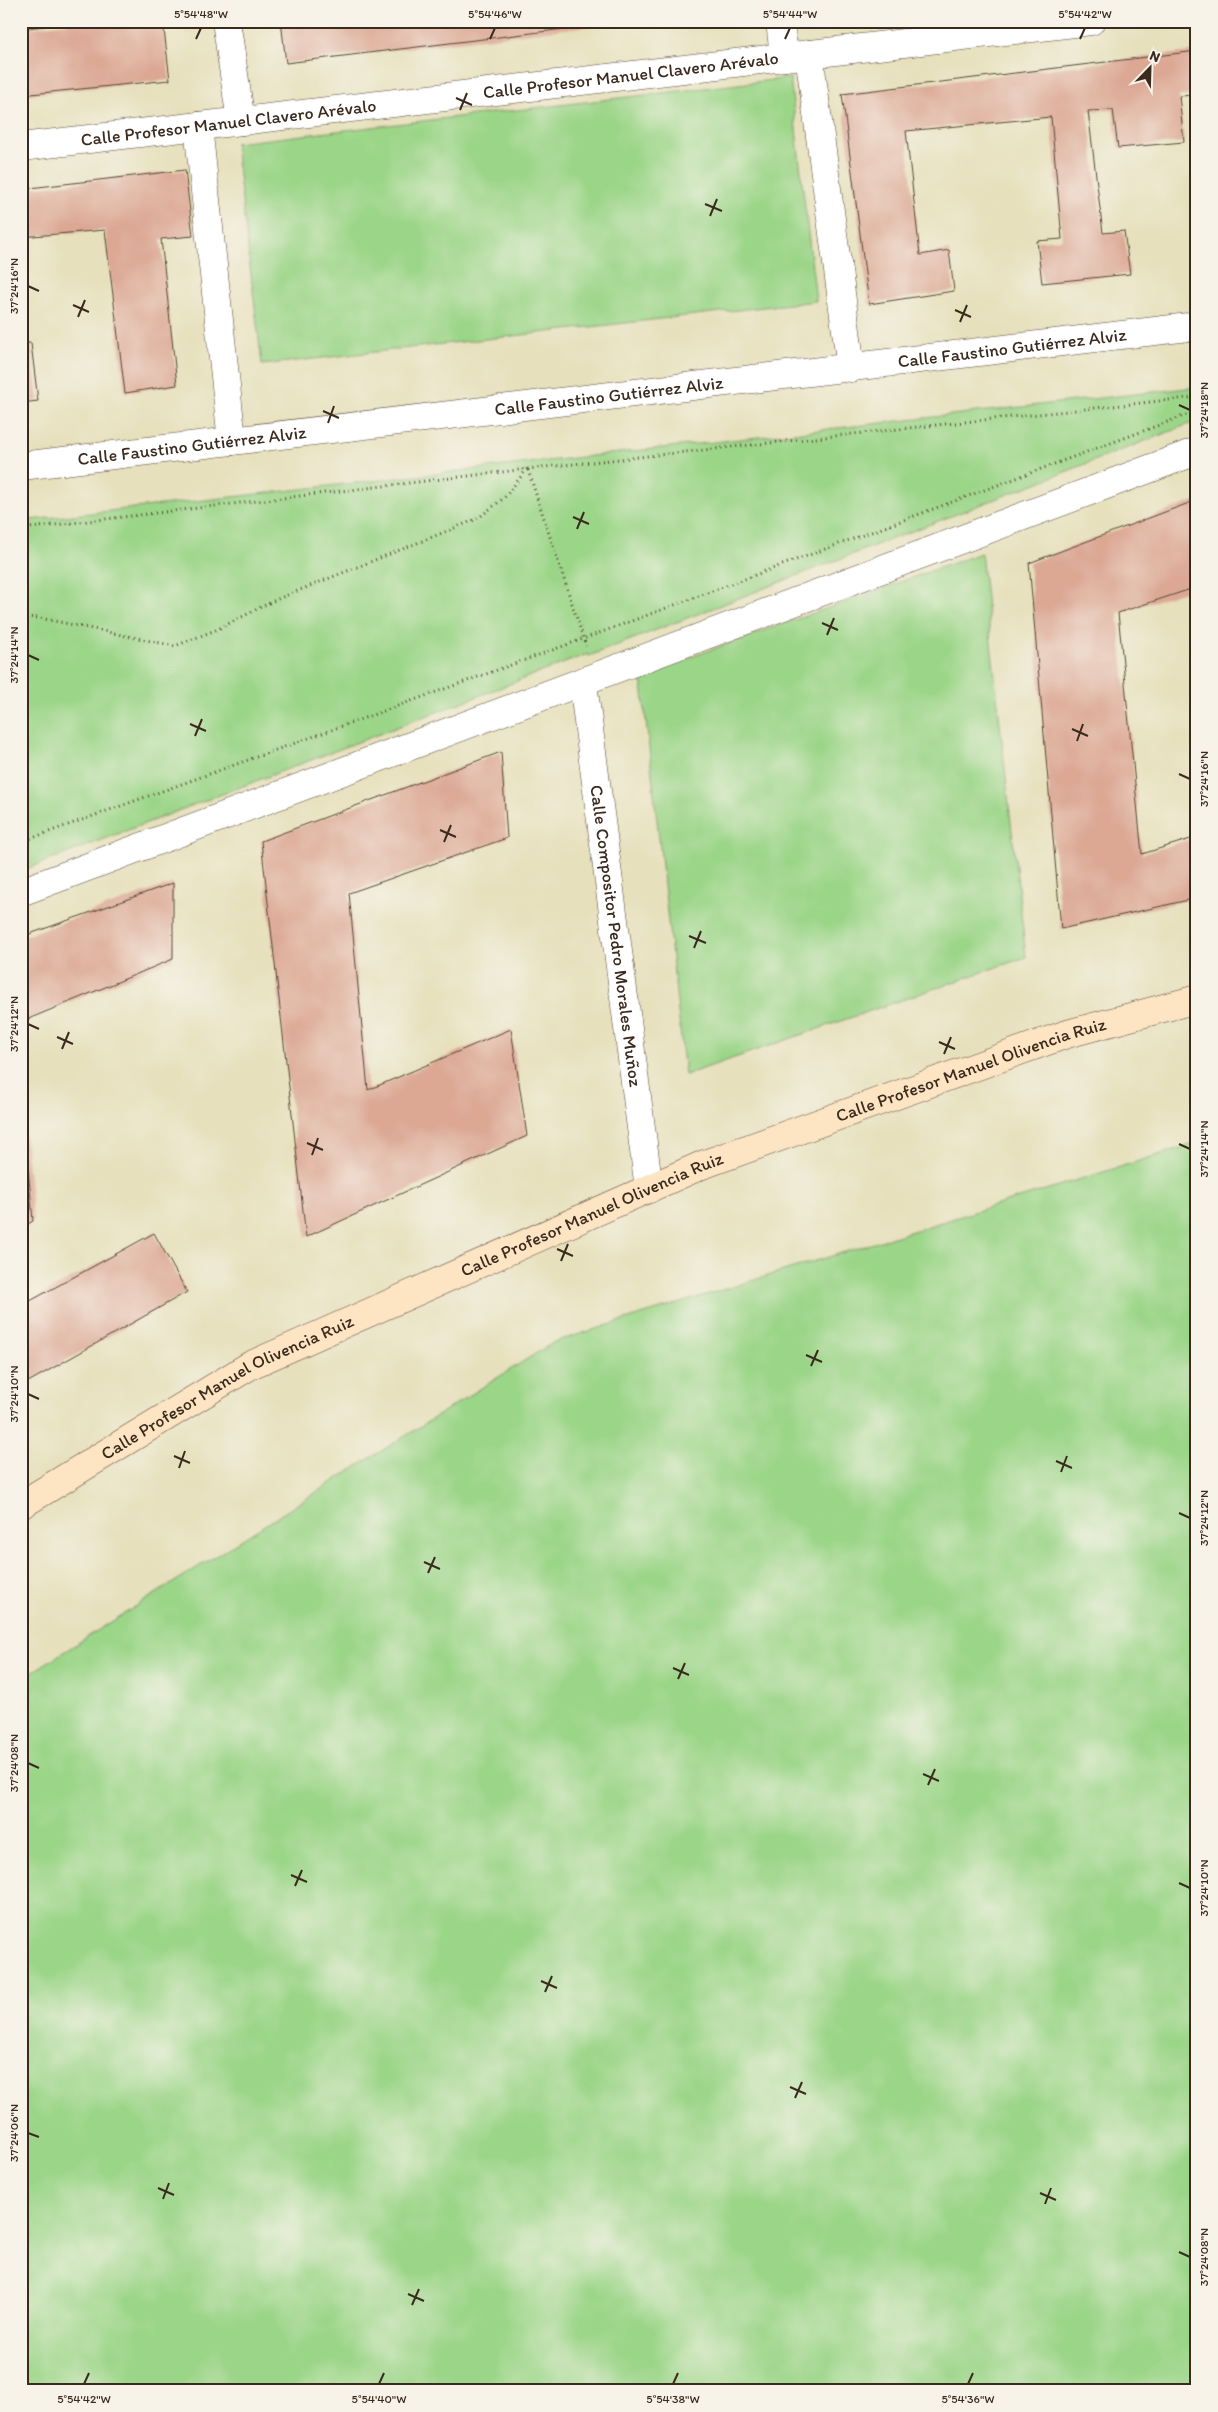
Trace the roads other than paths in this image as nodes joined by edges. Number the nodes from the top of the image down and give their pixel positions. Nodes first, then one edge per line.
1 (226, 21) edge
2 (780, 21) edge
3 (1091, 21) edge
4 (796, 56) junction
5 (240, 121) junction
6 (198, 126) junction
7 (21, 147) edge
8 (1197, 326) edge
9 (851, 368) junction
10 (232, 442) junction
11 (1197, 451) edge
12 (21, 466) edge
13 (590, 680) junction
14 (21, 892) edge
15 (1197, 998) edge
16 (649, 1189) junction
17 (21, 1505) edge

1 - 5 street
2 - 4 street
3 - 4 street, Calle Profesor Manuel Clavero Arévalo
4 - 5 street, Calle Profesor Manuel Clavero Arévalo
4 - 9 street
5 - 6 street, Calle Profesor Manuel Clavero Arévalo
6 - 7 street, Calle Profesor Manuel Clavero Arévalo
6 - 10 street
8 - 9 street, Calle Faustino Gutiérrez Alviz
9 - 10 street, Calle Faustino Gutiérrez Alviz
10 - 12 street, Calle Faustino Gutiérrez Alviz
11 - 13 street
13 - 14 street
13 - 16 street, Calle Compositor Pedro Morales Muñoz
15 - 16 street, Calle Profesor Manuel Olivencia Ruiz
16 - 17 street, Calle Profesor Manuel Olivencia Ruiz

